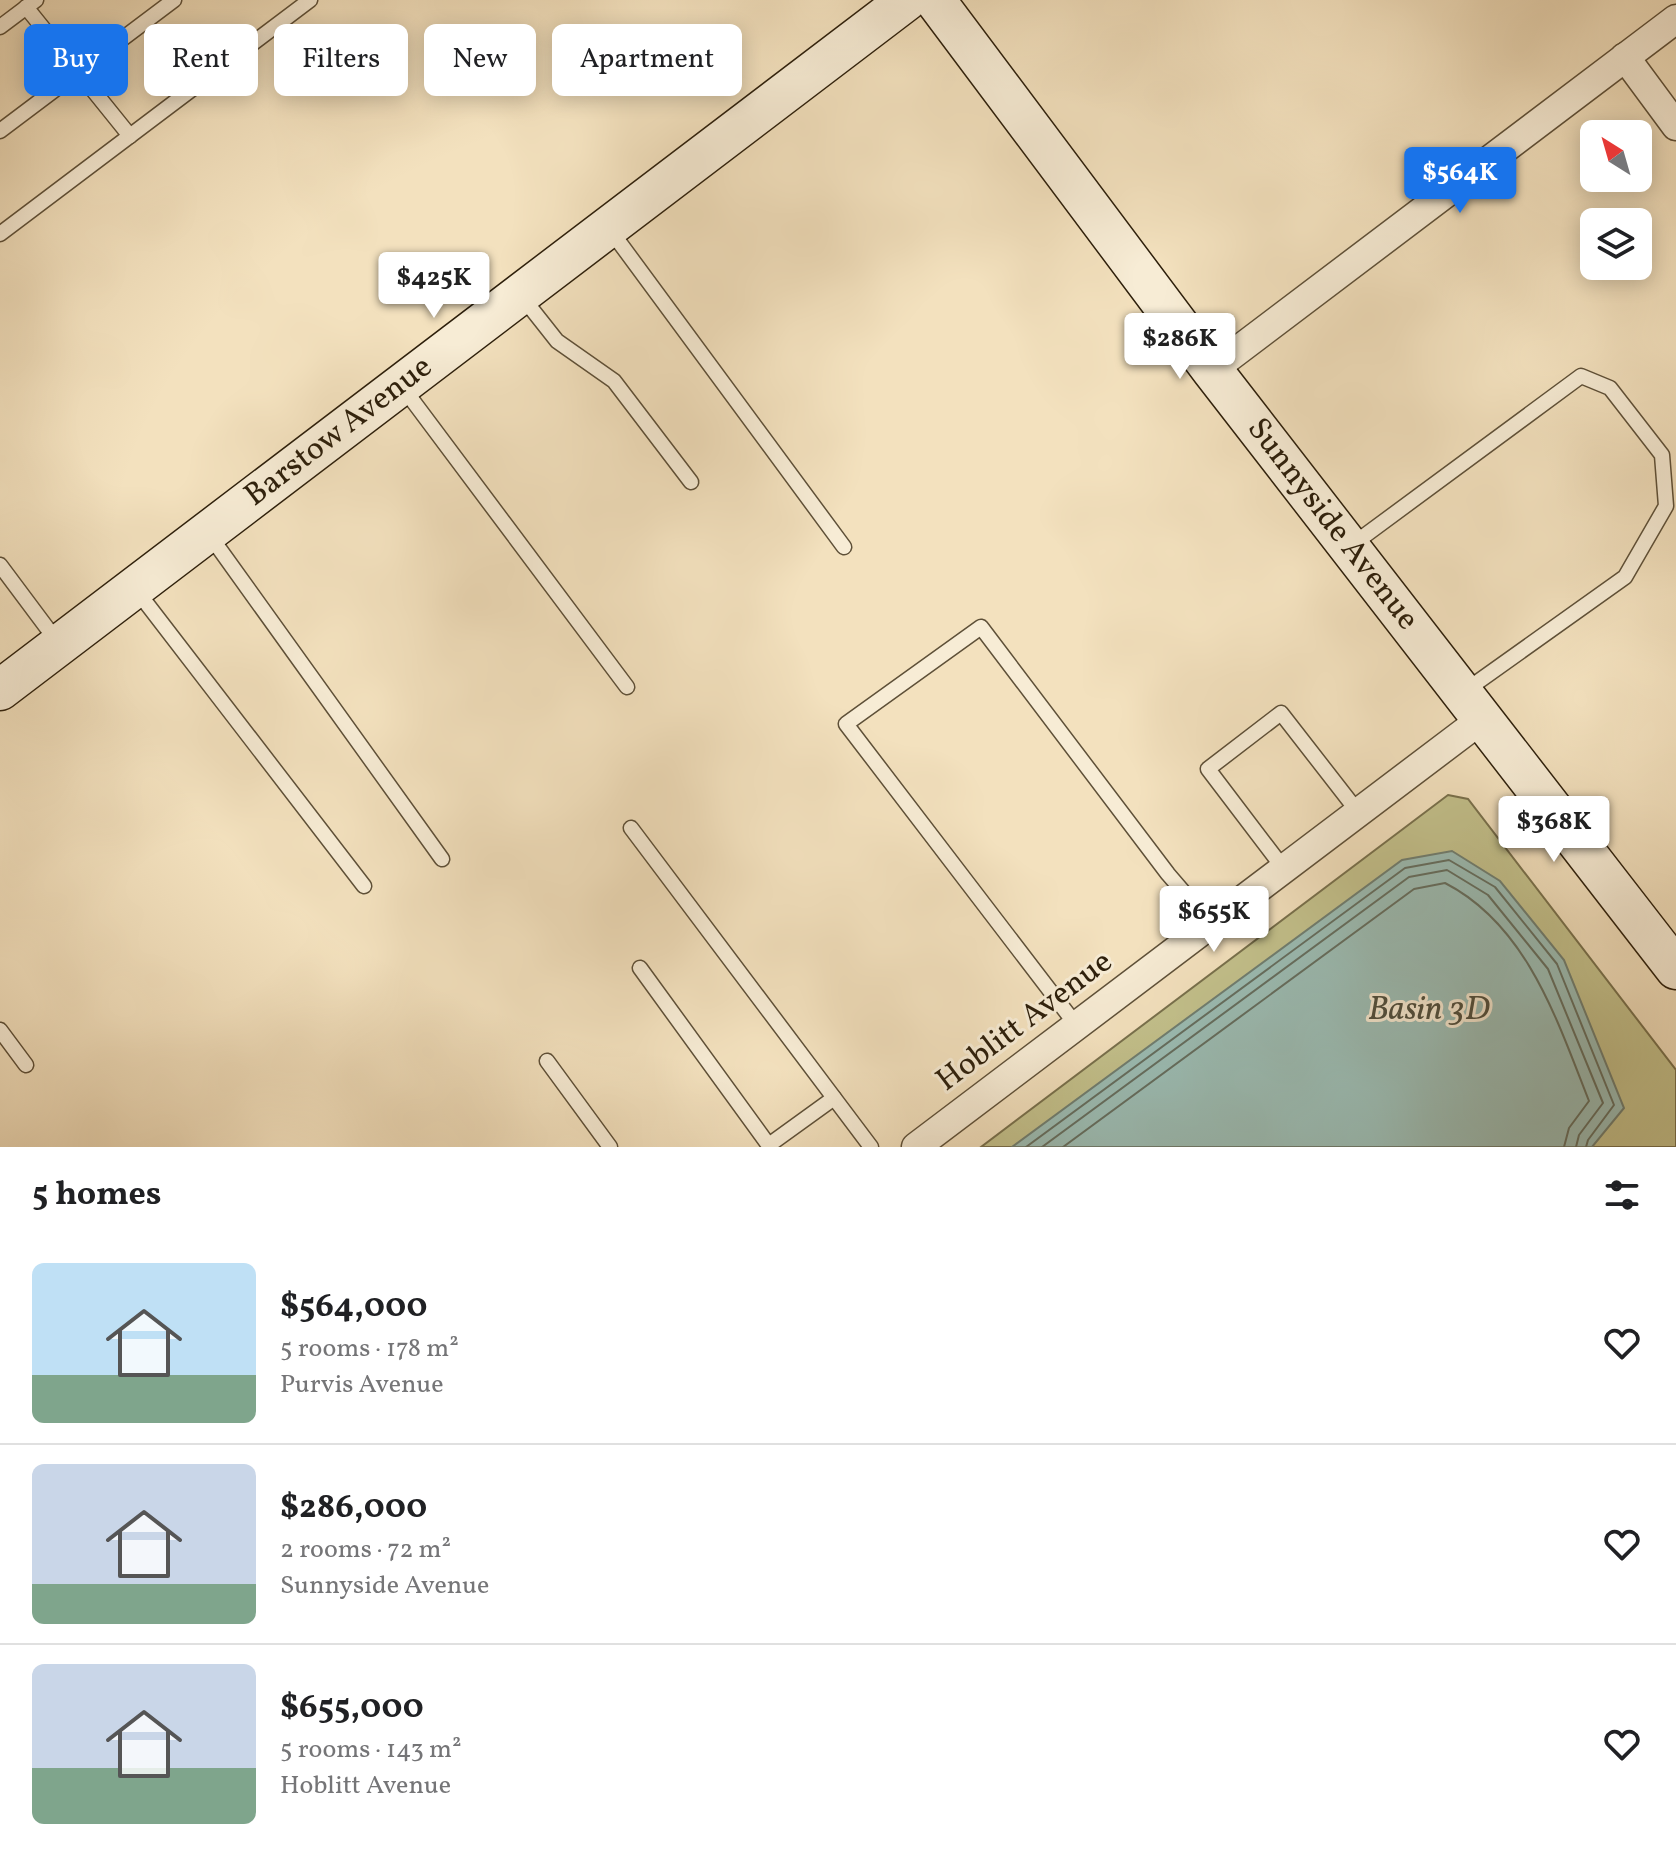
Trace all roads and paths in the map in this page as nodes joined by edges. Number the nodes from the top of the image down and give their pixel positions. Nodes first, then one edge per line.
1 (174, 0) edge
2 (310, 0) edge
3 (907, 0) edge
4 (935, 0) edge
5 (31, 4) edge
6 (1676, 19) edge
7 (45, 24) edge
8 (0, 27) edge
9 (128, 34) edge
10 (1625, 57) junction
11 (46, 96) edge
12 (98, 96) edge
13 (1676, 126) edge
14 (0, 131) edge
15 (130, 136) junction
16 (608, 228) junction
17 (0, 234) edge
18 (520, 294) junction
19 (1212, 370) junction
20 (401, 385) junction
21 (691, 482) dead end
22 (207, 532) junction
23 (844, 547) dead end
24 (1351, 547) junction
25 (0, 565) edge
26 (134, 588) junction
27 (59, 645) junction
28 (627, 687) dead end
29 (0, 690) edge
30 (1471, 706) junction
31 (1358, 812) junction
32 (631, 828) dead end
33 (442, 859) dead end
34 (1284, 869) junction
35 (364, 886) dead end
36 (1211, 924) junction
37 (640, 968) dead end
38 (1676, 969) edge
39 (1077, 1026) junction
40 (0, 1030) edge
41 (547, 1061) dead end
42 (26, 1065) dead end
43 (834, 1098) junction
44 (769, 1146) edge
45 (610, 1147) edge
46 (871, 1147) edge
47 (916, 1147) edge

1 - 9 lane
2 - 15 lane
3 - 16 main road, Barstow Avenue
4 - 19 main road, Sunnyside Avenue
5 - 7 lane
5 - 8 lane
6 - 10 street
10 - 13 street
10 - 19 street
11 - 14 lane
12 - 15 lane
15 - 17 lane
16 - 18 main road, Barstow Avenue
16 - 23 lane
18 - 20 main road, Barstow Avenue
18 - 21 lane
19 - 24 main road, Sunnyside Avenue
20 - 22 main road, Barstow Avenue
20 - 28 lane
22 - 26 main road, Barstow Avenue
22 - 33 lane
24 - 30 main road, Sunnyside Avenue
24 - 30 lane
25 - 27 lane
26 - 27 main road, Barstow Avenue
26 - 35 lane
27 - 29 main road, Barstow Avenue
30 - 31 street, Hoblitt Avenue
30 - 38 main road, Sunnyside Avenue
31 - 34 street, Hoblitt Avenue
31 - 34 lane
32 - 43 lane
34 - 36 street, Hoblitt Avenue
36 - 39 street, Hoblitt Avenue
36 - 39 lane
37 - 44 lane
39 - 47 street, Hoblitt Avenue
40 - 42 lane
41 - 45 lane
43 - 44 lane
43 - 46 lane

